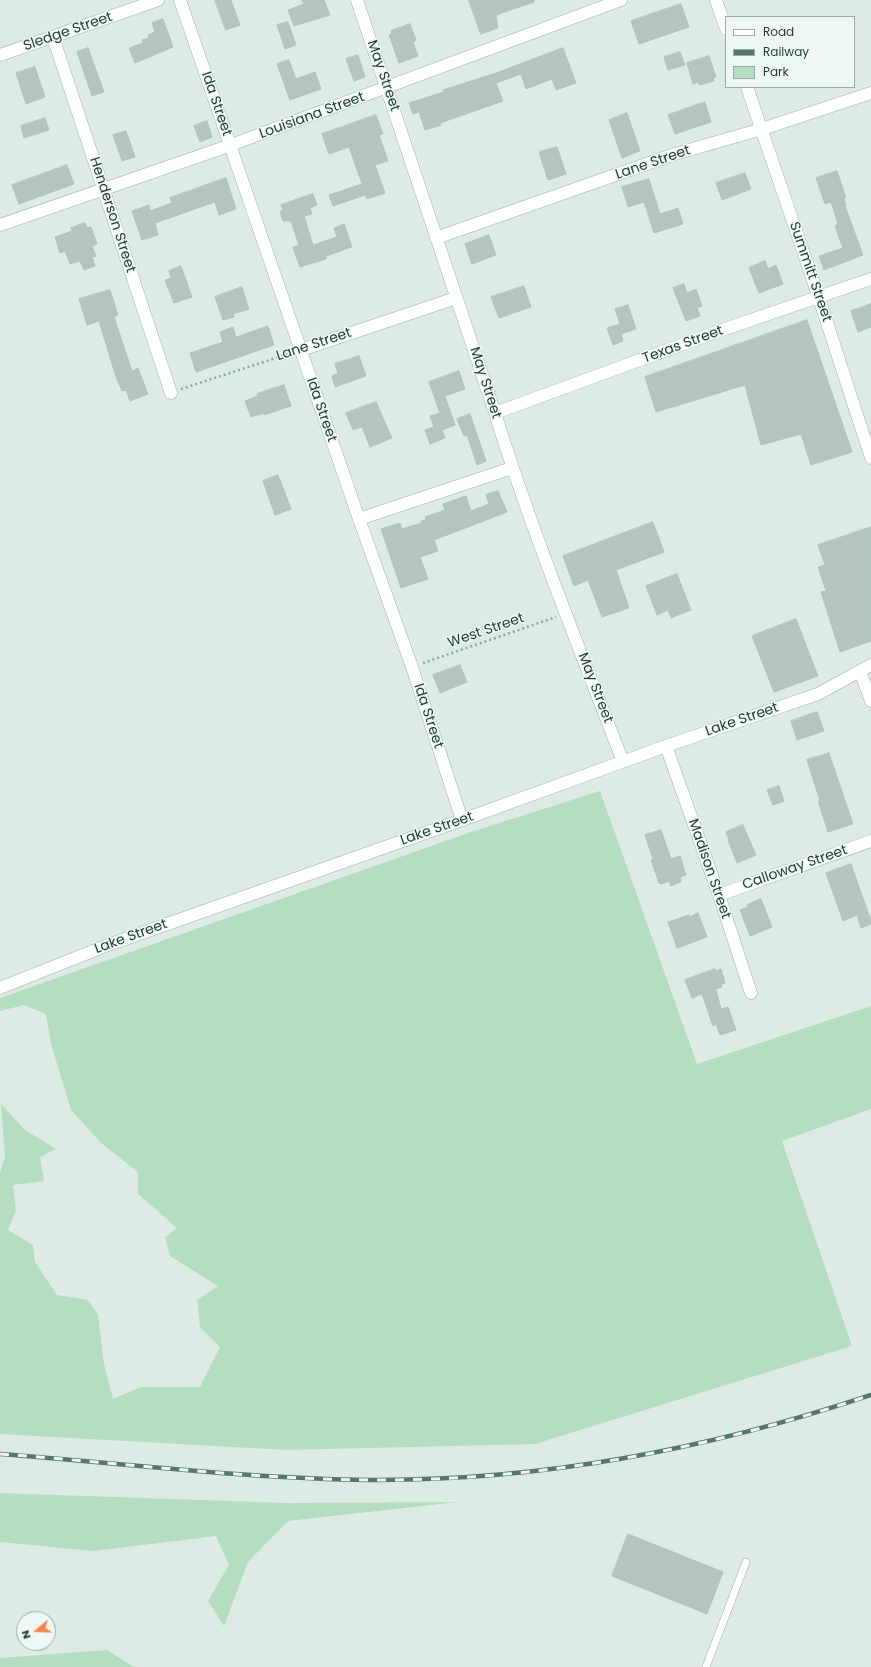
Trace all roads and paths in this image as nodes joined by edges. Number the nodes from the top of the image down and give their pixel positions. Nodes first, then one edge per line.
1 (158, 0) edge
2 (180, 0) edge
3 (357, 0) edge
4 (621, 0) edge
5 (716, 0) edge
6 (126, 6) edge
7 (725, 26) edge
8 (53, 37) junction
9 (0, 55) edge
10 (387, 88) junction
11 (747, 88) edge
12 (871, 93) edge
13 (762, 129) junction
14 (231, 145) junction
15 (103, 188) junction
16 (0, 225) edge
17 (436, 238) junction
18 (871, 279) edge
19 (456, 298) junction
20 (818, 298) junction
21 (300, 350) junction
22 (171, 392) joint
23 (496, 413) junction
24 (871, 458) edge
25 (512, 468) junction
26 (359, 519) junction
27 (566, 614) junction
28 (412, 667) junction
29 (866, 668) edge
30 (871, 701) edge
31 (666, 746) junction
32 (623, 762) junction
33 (462, 820) junction
34 (871, 842) edge
35 (719, 895) junction
36 (0, 988) edge
37 (751, 993) dead end
38 (746, 1562) dead end
39 (706, 1667) edge

1 - 6 street, Sledge Street
2 - 14 street, Ida Street
3 - 10 street, May Street
4 - 10 street, Louisiana Street
5 - 7 street
6 - 8 street, Sledge Street
8 - 9 street, Sledge Street
8 - 15 street, Henderson Street
10 - 14 street, Louisiana Street
10 - 17 street, May Street
11 - 13 street, Summitt Street
12 - 13 street, Lane Street
13 - 17 street, Lane Street
13 - 20 street, Summitt Street
14 - 15 street, Louisiana Street
14 - 21 street, Ida Street
15 - 16 street, Louisiana Street
15 - 22 street, Henderson Street
17 - 19 street, May Street
18 - 20 street, Texas Street
19 - 21 street, Lane Street
19 - 23 street, May Street
20 - 23 street, Texas Street
20 - 24 street, Summitt Street
21 - 22 path, Lane Street
21 - 26 street, Ida Street
23 - 25 street, May Street
25 - 26 street
25 - 27 street, May Street
26 - 28 street, Ida Street
27 - 28 path, West Street
27 - 32 street, May Street
28 - 33 street, Ida Street
29 - 30 street
29 - 31 street, Lake Street
31 - 32 street, Lake Street
31 - 35 street, Madison Street
32 - 33 street, Lake Street
33 - 36 street, Lake Street
34 - 35 street, Calloway Street
35 - 37 street, Madison Street
38 - 39 lane

